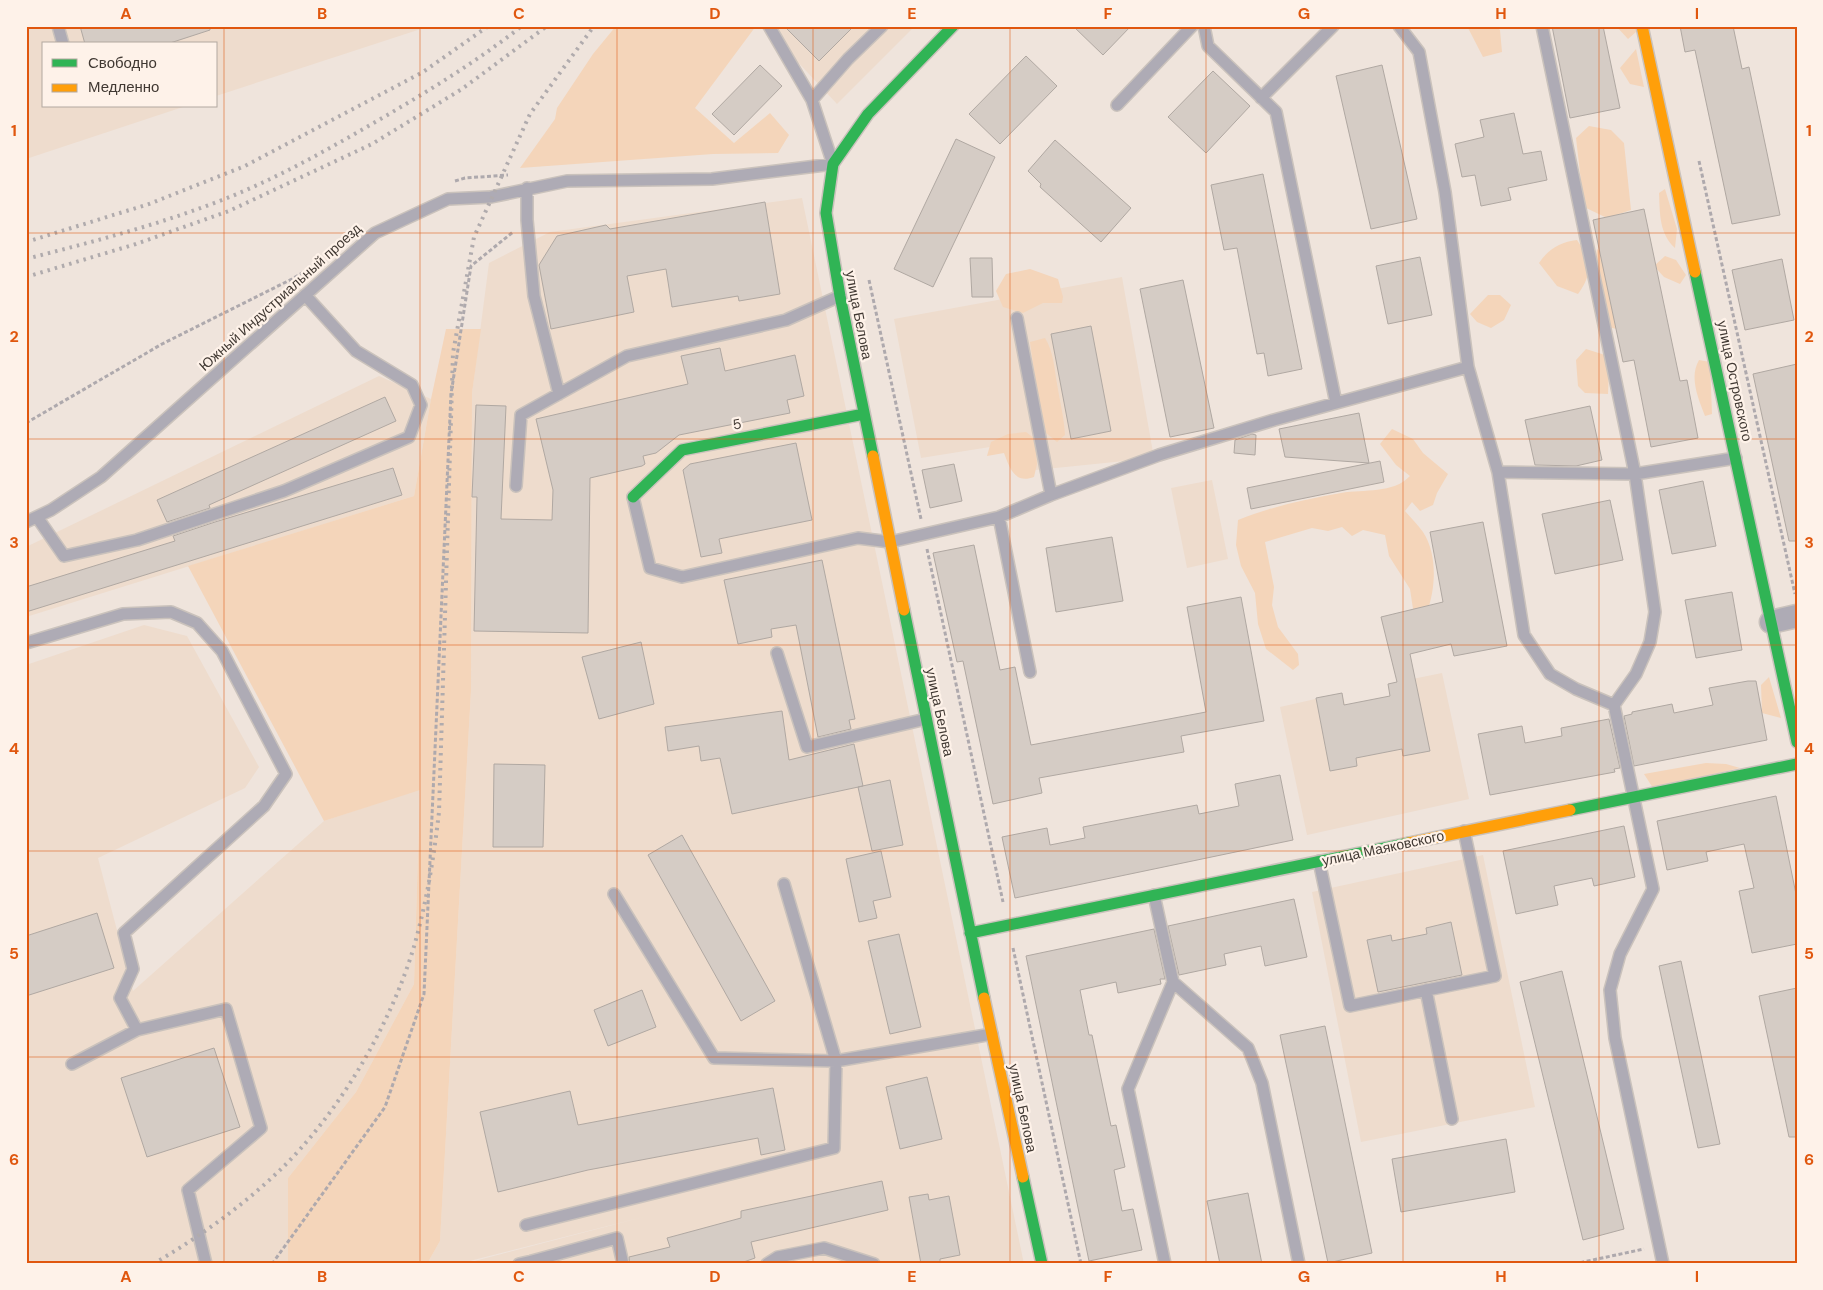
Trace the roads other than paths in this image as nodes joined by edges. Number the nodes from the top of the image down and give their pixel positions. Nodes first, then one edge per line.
1 (58, 26) edge
2 (769, 26) edge
3 (882, 26) edge
4 (953, 26) edge
5 (1192, 26) edge
6 (1204, 26) edge
7 (1333, 26) edge
8 (1399, 26) edge
9 (1542, 26) edge
10 (1642, 26) edge
11 (62, 42) edge
12 (1261, 98) junction
13 (812, 100) junction
14 (1117, 105) dead end
15 (833, 164) junction
16 (527, 188) junction
17 (304, 295) junction
18 (840, 296) junction
19 (1016, 318) dead end
20 (1468, 367) junction
21 (559, 394) junction
22 (1336, 403) junction
23 (864, 414) junction
24 (1736, 458) junction
25 (1498, 472) junction
26 (1635, 474) junction
27 (516, 486) dead end
28 (1050, 495) junction
29 (633, 497) joint
30 (38, 517) junction
31 (999, 517) junction
32 (26, 522) edge
33 (890, 542) junction
34 (1796, 608) edge
35 (1771, 622) junction
36 (26, 643) edge
37 (777, 653) dead end
38 (1030, 672) dead end
39 (1614, 705) junction
40 (926, 719) junction
41 (1797, 742) edge
42 (1797, 764) edge
43 (1633, 797) junction
44 (1464, 831) junction
45 (1319, 861) junction
46 (784, 884) dead end
47 (614, 894) dead end
48 (1154, 895) junction
49 (970, 933) junction
50 (1173, 982) junction
51 (1426, 990) junction
52 (136, 1030) junction
53 (992, 1034) junction
54 (836, 1061) junction
55 (72, 1064) dead end
56 (1452, 1119) dead end
57 (526, 1225) dead end
58 (1041, 1262) edge
59 (532, 1263) edge
60 (206, 1264) edge
61 (520, 1264) edge
62 (623, 1264) edge
63 (767, 1264) edge
64 (874, 1264) edge
65 (1027, 1264) edge
66 (1165, 1264) edge
67 (1299, 1264) edge
68 (1663, 1264) edge

1 - 11 lane
2 - 13 lane
3 - 13 lane
4 - 15 street
5 - 14 lane
6 - 12 lane
7 - 12 lane
8 - 20 lane
9 - 26 lane
10 - 24 street, улица Островского
12 - 22 lane
13 - 15 lane
15 - 16 lane, Южный Индустриальный проезд
15 - 18 street, улица Белова
16 - 17 lane, Южный Индустриальный проезд
16 - 21 lane
17 - 30 lane, Южный Индустриальный проезд
17 - 30 lane
18 - 21 lane
18 - 23 street, улица Белова
19 - 28 lane
20 - 22 lane
20 - 25 lane
21 - 27 lane
22 - 28 lane
23 - 29 street, 5
23 - 33 street, улица Белова
24 - 26 lane
24 - 35 street, улица Островского
25 - 26 lane
25 - 39 lane
26 - 39 lane
28 - 31 lane
29 - 33 lane
30 - 32 lane, Южный Индустриальный проезд
31 - 33 lane
31 - 38 lane
33 - 40 street, улица Белова
34 - 35 street
35 - 41 street, улица Островского
36 - 52 lane
37 - 40 lane
39 - 43 lane
40 - 49 street, улица Белова
42 - 43 street, улица Маяковского
43 - 44 street, улица Маяковского
43 - 68 lane
44 - 45 street, улица Маяковского
44 - 51 lane
45 - 48 street, улица Маяковского
45 - 51 lane
46 - 54 lane
47 - 54 lane
48 - 49 street, улица Маяковского
48 - 50 lane
49 - 53 street, улица Белова
50 - 66 lane
50 - 67 lane
51 - 56 lane
52 - 55 lane
52 - 60 lane
53 - 54 lane
53 - 58 street, улица Белова
54 - 57 lane
58 - 65 lane
59 - 61 lane
59 - 62 lane
63 - 64 lane

